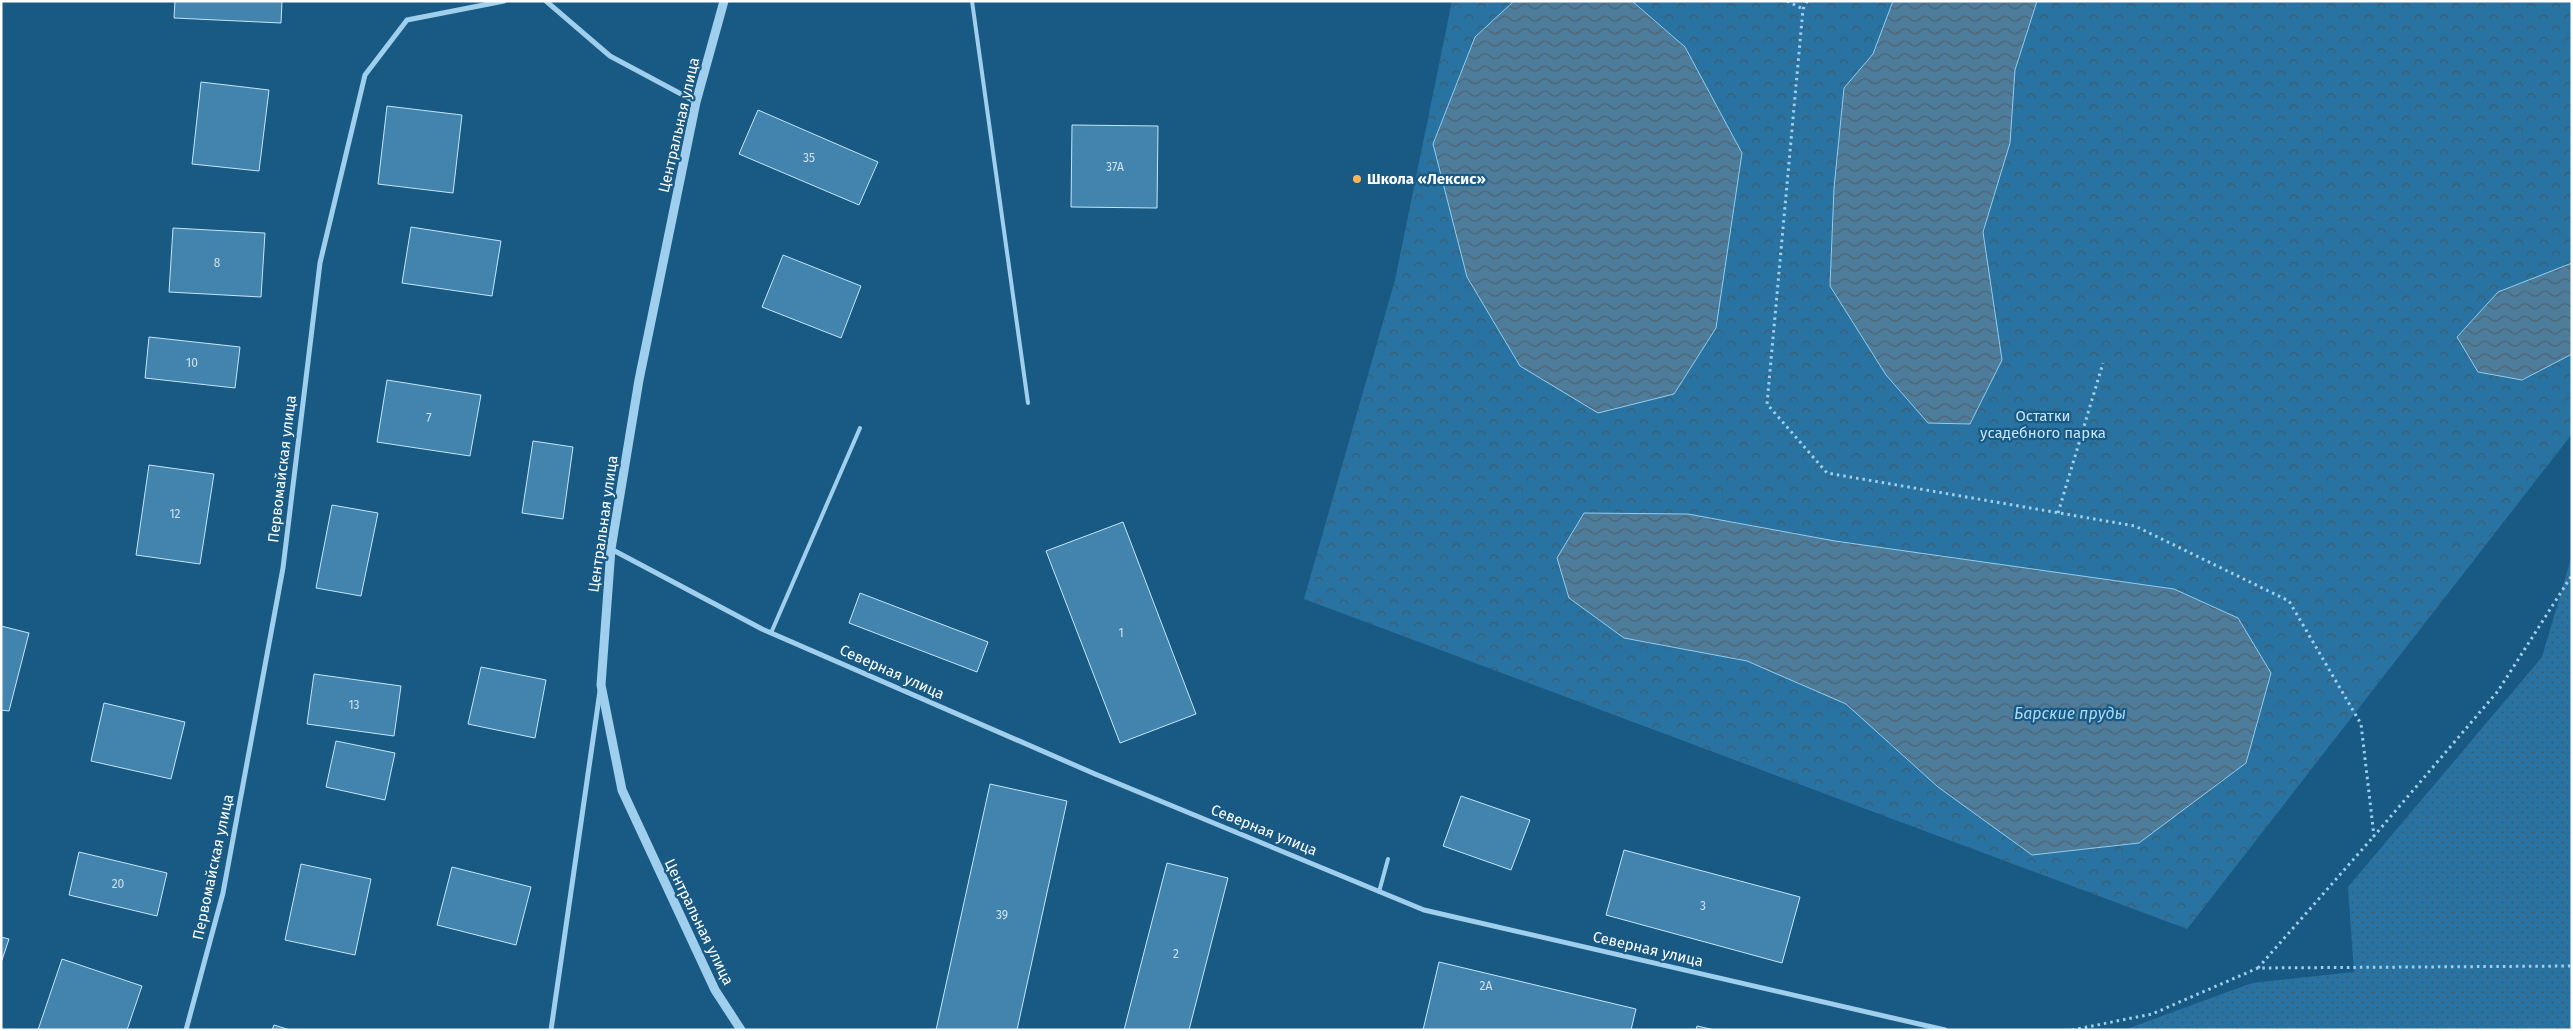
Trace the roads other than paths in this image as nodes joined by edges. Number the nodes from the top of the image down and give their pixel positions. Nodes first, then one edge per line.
1 (504, 1) edge
2 (546, 1) edge
3 (724, 1) edge
4 (972, 1) edge
5 (696, 102) junction
6 (1028, 403) dead end
7 (860, 428) dead end
8 (611, 549) junction
9 (771, 632) junction
10 (601, 685) junction
11 (1388, 860) dead end
12 (1379, 892) junction
13 (186, 1030) edge
14 (551, 1030) edge
15 (741, 1030) edge
16 (1945, 1030) edge

1 - 13 street, Первомайская улица
2 - 5 street
3 - 5 street, Центральная улица
4 - 6 lane
5 - 8 street, Центральная улица
7 - 9 lane
8 - 9 street, Северная улица
8 - 10 street, Центральная улица
9 - 12 street, Северная улица
10 - 14 street
10 - 15 street, Центральная улица
11 - 12 lane
12 - 16 street, Северная улица

